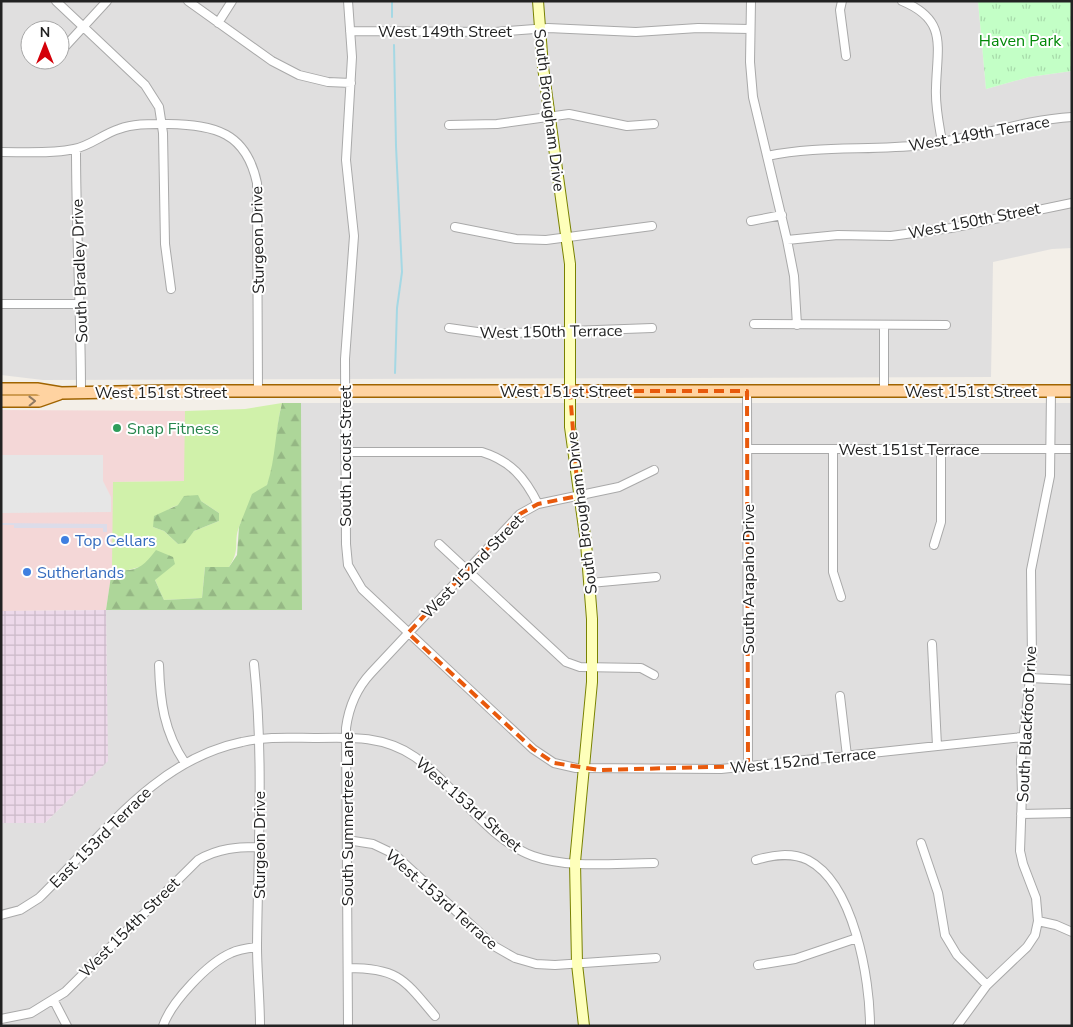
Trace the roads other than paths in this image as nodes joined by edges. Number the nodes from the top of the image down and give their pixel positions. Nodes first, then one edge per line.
1 (56, 1) edge
2 (107, 1) edge
3 (188, 1) edge
4 (232, 1) edge
5 (348, 1) edge
6 (538, 1) edge
7 (751, 1) edge
8 (842, 1) edge
9 (902, 1) edge
10 (218, 23) junction
11 (83, 27) junction
12 (539, 29) junction
13 (750, 29) junction
14 (350, 31) junction
15 (70, 41) edge
16 (846, 56) dead end
17 (351, 83) junction
18 (550, 116) junction
19 (1072, 117) edge
20 (162, 124) junction
21 (654, 124) dead end
22 (449, 126) dead end
23 (942, 142) junction
24 (76, 148) junction
25 (1, 152) edge
26 (767, 156) junction
27 (1072, 203) edge
28 (782, 215) junction
29 (751, 221) dead end
30 (652, 226) dead end
31 (455, 227) dead end
32 (567, 238) junction
33 (787, 240) junction
34 (171, 290) dead end
35 (1, 304) edge
36 (80, 304) junction
37 (754, 324) dead end
38 (797, 324) junction
39 (884, 325) junction
40 (946, 325) dead end
41 (449, 328) dead end
42 (652, 328) dead end
43 (571, 332) junction
44 (1, 389) edge
45 (570, 391) junction
46 (747, 391) junction
47 (884, 391) junction
48 (1051, 391) junction
49 (1072, 391) edge
50 (258, 392) junction
51 (345, 392) junction
52 (61, 393) junction
53 (81, 393) junction
54 (1, 401) edge
55 (747, 449) junction
56 (833, 449) junction
57 (942, 449) junction
58 (1051, 449) junction
59 (1072, 449) edge
60 (346, 452) junction
61 (654, 470) dead end
62 (578, 496) junction
63 (538, 504) junction
64 (439, 544) dead end
65 (934, 545) dead end
66 (466, 570) junction
67 (656, 577) dead end
68 (590, 582) junction
69 (841, 597) dead end
70 (408, 633) junction
71 (932, 644) dead end
72 (254, 664) dead end
73 (159, 665) dead end
74 (592, 667) junction
75 (654, 675) dead end
76 (1030, 678) junction
77 (1072, 680) edge
78 (840, 696) dead end
79 (346, 737) junction
80 (1022, 737) junction
81 (259, 739) junction
82 (937, 746) junction
83 (199, 756) joint
84 (847, 756) junction
85 (184, 763) junction
86 (748, 766) junction
87 (583, 768) junction
88 (1072, 813) edge
89 (1021, 814) junction
90 (347, 840) junction
91 (921, 843) dead end
92 (261, 847) junction
93 (756, 860) dead end
94 (575, 862) junction
95 (654, 863) dead end
96 (1, 915) edge
97 (1038, 921) junction
98 (1072, 932) edge
99 (857, 938) junction
100 (257, 947) junction
101 (656, 958) dead end
102 (577, 964) junction
103 (758, 965) dead end
104 (348, 968) junction
105 (987, 985) junction
106 (54, 1000) junction
107 (435, 1016) dead end
108 (1, 1019) edge
109 (67, 1026) edge
110 (163, 1026) edge
111 (260, 1026) edge
112 (348, 1026) edge
113 (584, 1026) edge
114 (870, 1026) edge
115 (957, 1026) edge

1 - 11 street
2 - 11 street
3 - 10 street
4 - 10 street
5 - 14 street, South Locust Street
6 - 12 street, South Brougham Drive
7 - 13 street
8 - 16 street
9 - 23 street
10 - 17 street
11 - 15 street
11 - 20 street
12 - 13 street, West 149th Street
12 - 14 street, West 149th Street
12 - 18 street, South Brougham Drive
13 - 26 street
14 - 17 street, South Locust Street
17 - 51 street, South Locust Street
18 - 21 street
18 - 22 street
18 - 32 street, South Brougham Drive
19 - 23 street, West 149th Terrace
20 - 24 street
20 - 34 street
20 - 50 street, Sturgeon Drive
23 - 26 street, West 149th Terrace
24 - 25 street
24 - 36 street, South Bradley Drive
26 - 28 street
27 - 33 street, West 150th Street
28 - 29 street
28 - 33 street
30 - 32 street
31 - 32 street
32 - 43 street, South Brougham Drive
33 - 38 street
35 - 36 street
36 - 53 street, South Bradley Drive
37 - 38 street
38 - 39 street
39 - 40 street
39 - 47 street
41 - 43 street, West 150th Terrace
42 - 43 street, West 150th Terrace
43 - 45 street, South Brougham Drive
44 - 52 main road, West 151st Street
45 - 46 main road, West 151st Street
45 - 51 main road, West 151st Street
45 - 62 street, South Brougham Drive
46 - 47 main road, West 151st Street
46 - 55 street, South Arapaho Drive
47 - 48 main road, West 151st Street
48 - 49 main road, West 151st Street
48 - 58 street, South Blackfoot Drive
50 - 51 main road, West 151st Street
50 - 53 main road, West 151st Street
51 - 60 street, South Locust Street
52 - 53 main road, West 151st Street
54 -> 52 main road, West 151st Street
55 - 56 street, West 151st Terrace
55 - 86 street, South Arapaho Drive
56 - 57 street, West 151st Terrace
56 - 69 street
57 - 58 street, West 151st Terrace
57 - 65 street
58 - 59 street, West 151st Terrace
58 - 76 street, South Blackfoot Drive
60 - 63 street
60 - 70 street, South Locust Street
61 - 62 street, West 152nd Street
62 - 63 street, West 152nd Street
62 - 68 street, South Brougham Drive
63 - 66 street, West 152nd Street
64 - 66 street
66 - 70 street, West 152nd Street
66 - 74 street
67 - 68 street
68 - 74 street, South Brougham Drive
70 - 79 street, South Summertree Lane
70 - 87 street, South Locust Street
71 - 82 street
72 - 81 street, Sturgeon Drive
73 - 85 street
74 - 75 street
74 - 87 street, South Brougham Drive
76 - 77 street
76 - 80 street, South Blackfoot Drive
78 - 84 street
79 - 81 street, West 153rd Street
79 - 90 street, South Summertree Lane
79 - 94 street, West 153rd Street
80 - 82 street, West 152nd Terrace
80 - 89 street, South Blackfoot Drive
81 - 83 street, West 153rd Street
81 - 92 street, Sturgeon Drive
82 - 84 street, West 152nd Terrace
83 - 85 street, East 153rd Terrace
84 - 86 street, West 152nd Terrace
85 - 96 street, East 153rd Terrace
86 - 87 street, West 152nd Terrace
87 - 94 street, South Brougham Drive
88 - 89 street
89 - 97 street, South Blackfoot Drive
90 - 102 street, West 153rd Terrace
90 - 104 street, South Summertree Lane
91 - 105 street
92 - 100 street, Sturgeon Drive
92 - 106 street, West 154th Street
93 - 99 street
94 - 95 street, West 153rd Street
94 - 102 street, South Brougham Drive
97 - 98 street
97 - 105 street, South Blackfoot Drive
99 - 103 street
99 - 114 street
100 - 110 street
100 - 111 street, Sturgeon Drive
101 - 102 street, West 153rd Terrace
102 - 113 street, South Brougham Drive
104 - 107 street
104 - 112 street, South Summertree Lane
105 - 115 street, South Blackfoot Drive
106 - 108 street, West 154th Street
106 - 109 street

